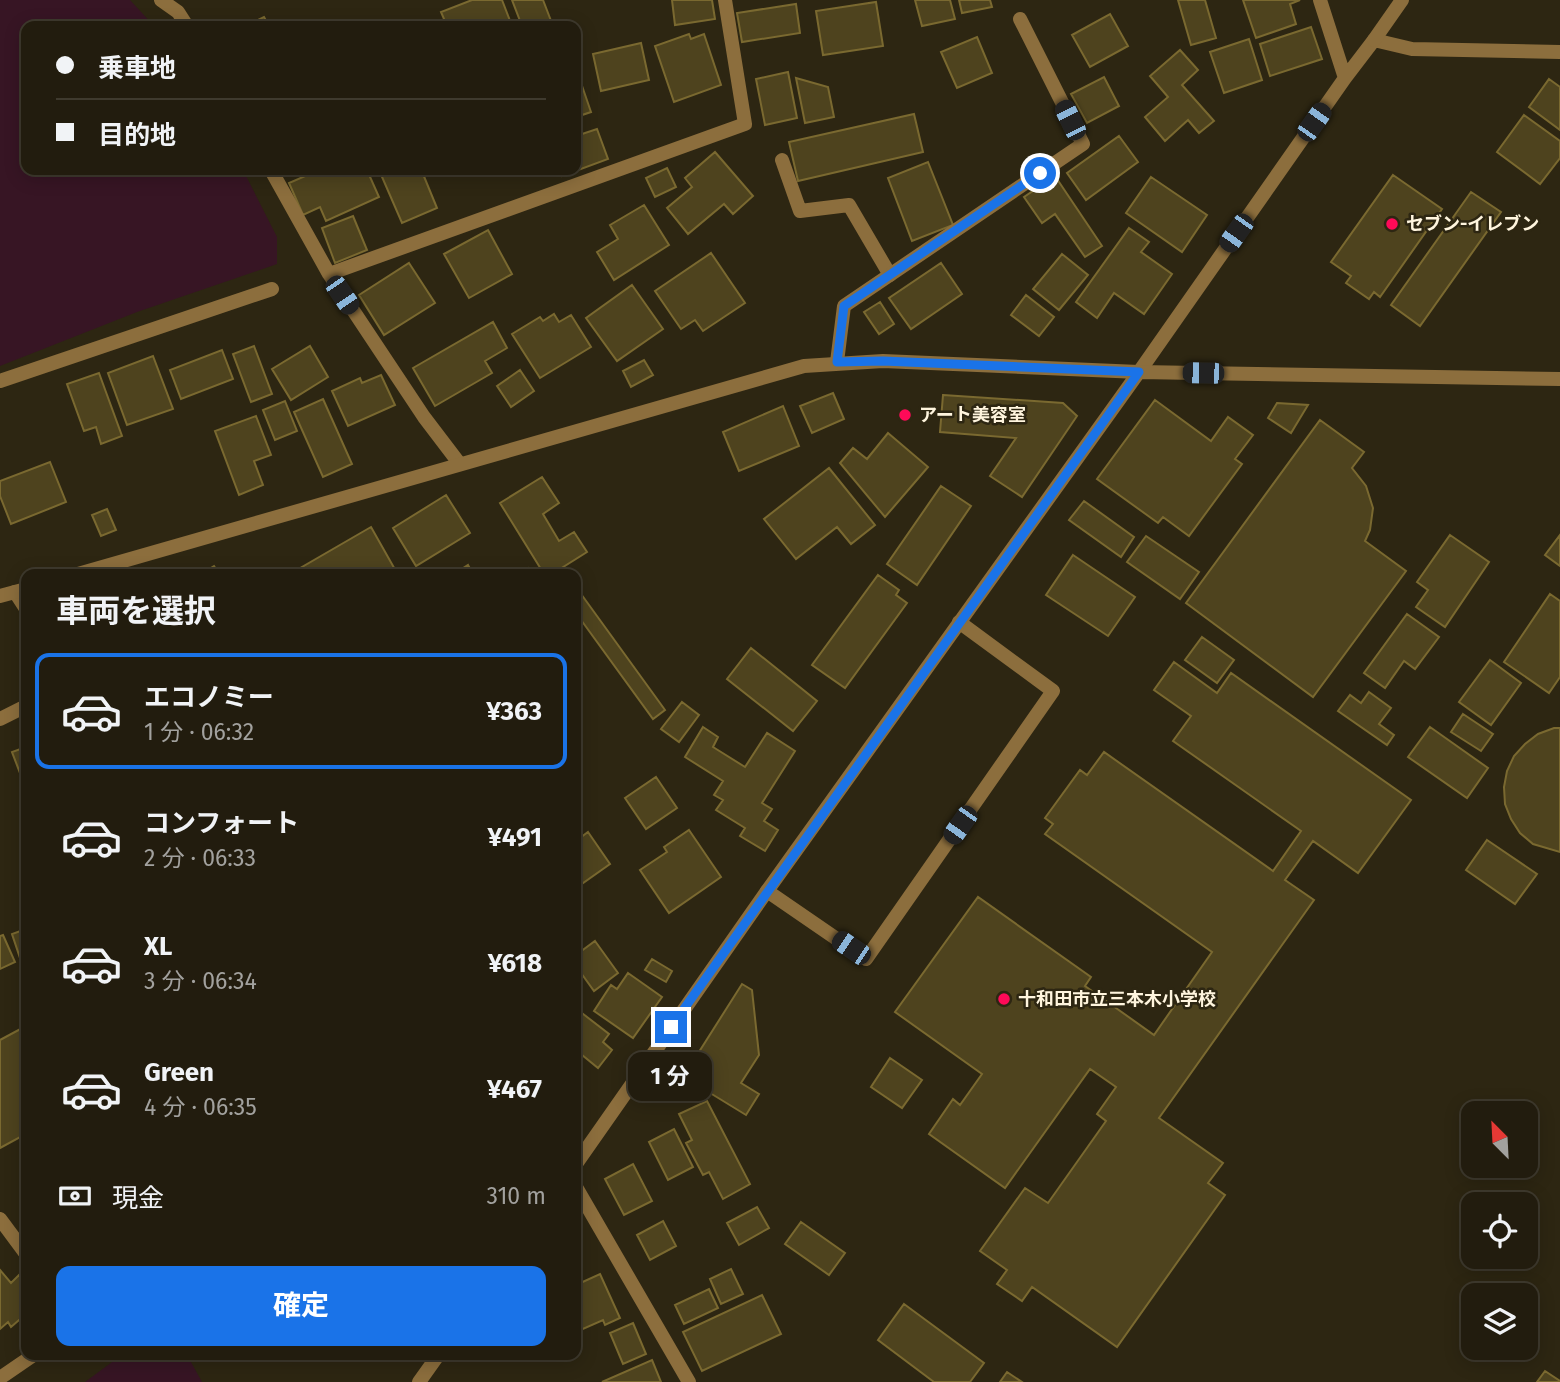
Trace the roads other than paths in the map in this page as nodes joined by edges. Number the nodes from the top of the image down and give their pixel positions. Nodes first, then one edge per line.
1 (161, 0) edge
2 (725, 0) edge
3 (1320, 0) edge
4 (1402, 0) edge
5 (1020, 19) dead end
6 (184, 21) edge
7 (1374, 40) junction
8 (1560, 52) edge
9 (1345, 78) junction
10 (782, 160) dead end
11 (274, 175) edge
12 (328, 274) junction
13 (890, 275) junction
14 (272, 289) dead end
15 (837, 362) junction
16 (1139, 372) junction
17 (1560, 379) edge
18 (0, 382) edge
19 (459, 463) junction
20 (95, 569) edge
21 (21, 590) edge
22 (0, 596) edge
23 (959, 622) junction
24 (21, 708) edge
25 (0, 719) edge
26 (767, 891) junction
27 (581, 1157) edge
28 (581, 1196) edge
29 (0, 1219) edge
30 (21, 1247) edge
31 (26, 1360) edge
32 (435, 1360) edge
33 (0, 1378) edge
34 (419, 1382) edge
35 (689, 1382) edge

1 - 6 street
2 - 12 street
3 - 9 street
4 - 7 street
5 - 13 street
7 - 8 street
7 - 9 street
9 - 16 street
10 - 13 street
11 - 12 street
12 - 19 street
13 - 15 street
14 - 18 street
15 - 16 street
15 - 19 street
16 - 17 street
16 - 23 street
19 - 20 street
21 - 22 street
23 - 26 street
23 - 26 street
24 - 25 street
26 - 27 street
28 - 35 street
29 - 30 street
31 - 33 street
32 - 34 street

